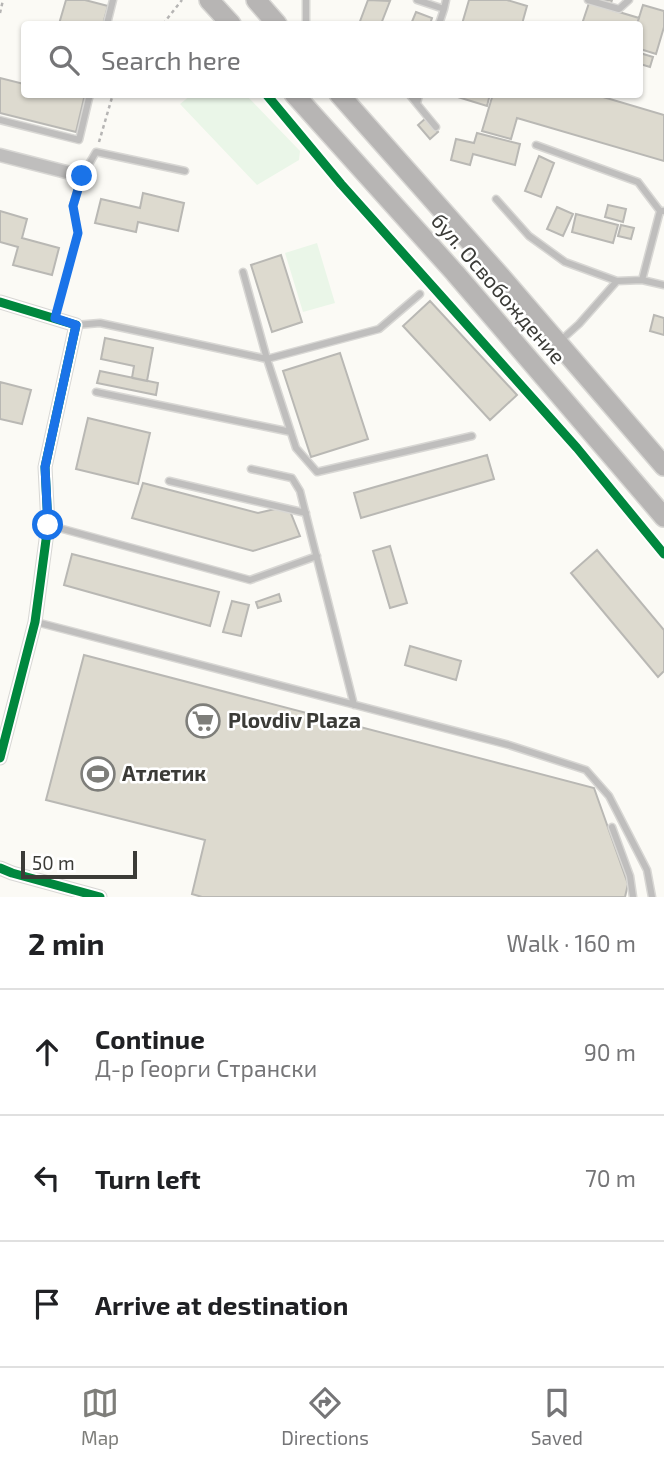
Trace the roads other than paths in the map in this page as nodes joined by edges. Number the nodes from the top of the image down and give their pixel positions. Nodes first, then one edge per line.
1 (113, 0) edge
2 (256, 0) edge
3 (306, 0) edge
4 (417, 0) edge
5 (446, 0) edge
6 (588, 0) edge
7 (629, 0) edge
8 (201, 4) edge
9 (443, 9) junction
10 (108, 21) edge
11 (226, 21) edge
12 (274, 21) edge
13 (306, 21) edge
14 (440, 21) edge
15 (89, 98) edge
16 (298, 98) edge
17 (343, 98) edge
18 (412, 98) edge
19 (418, 98) edge
20 (417, 104) junction
21 (0, 120) edge
22 (436, 127) dead end
23 (536, 145) dead end
24 (0, 155) edge
25 (185, 171) dead end
26 (82, 176) junction
27 (496, 199) dead end
28 (73, 206) road end
29 (662, 211) edge
30 (243, 272) dead end
31 (617, 281) junction
32 (642, 281) junction
33 (664, 285) edge
34 (420, 294) dead end
35 (0, 302) edge
36 (76, 325) junction
37 (558, 342) junction
38 (267, 359) junction
39 (96, 392) dead end
40 (291, 432) junction
41 (472, 436) dead end
42 (664, 466) edge
43 (251, 469) dead end
44 (169, 481) dead end
45 (306, 513) junction
46 (664, 517) edge
47 (48, 525) junction
48 (317, 556) junction
49 (35, 622) junction
50 (354, 705) junction
51 (0, 758) edge
52 (612, 827) dead end
53 (0, 868) edge
54 (100, 897) edge
55 (633, 897) edge
56 (652, 897) edge

1 - 10 lane
2 - 12 main road
3 - 13 lane
4 - 9 lane
5 - 9 lane
6 - 7 lane
8 - 11 main road
9 - 14 lane
15 - 21 lane
16 - 46 main road, бул. Освобождение
17 - 37 main road, бул. Освобождение
18 - 20 lane
19 - 20 lane
20 - 22 lane
23 - 29 lane
24 - 26 street
25 - 26 lane
26 - 28 lane
27 - 31 lane
29 - 32 lane
30 - 38 lane
31 - 32 lane
31 - 37 lane
32 - 33 lane
34 - 38 lane
35 - 36 street
36 - 38 lane
36 - 47 street
37 - 42 main road, бул. Освобождение
38 - 40 lane
39 - 40 lane
40 - 41 lane
43 - 45 lane
44 - 45 lane
45 - 48 lane
47 - 48 lane
47 - 49 street
48 - 50 lane
49 - 50 lane
49 - 51 street
50 - 56 lane
52 - 55 lane
53 - 54 street

